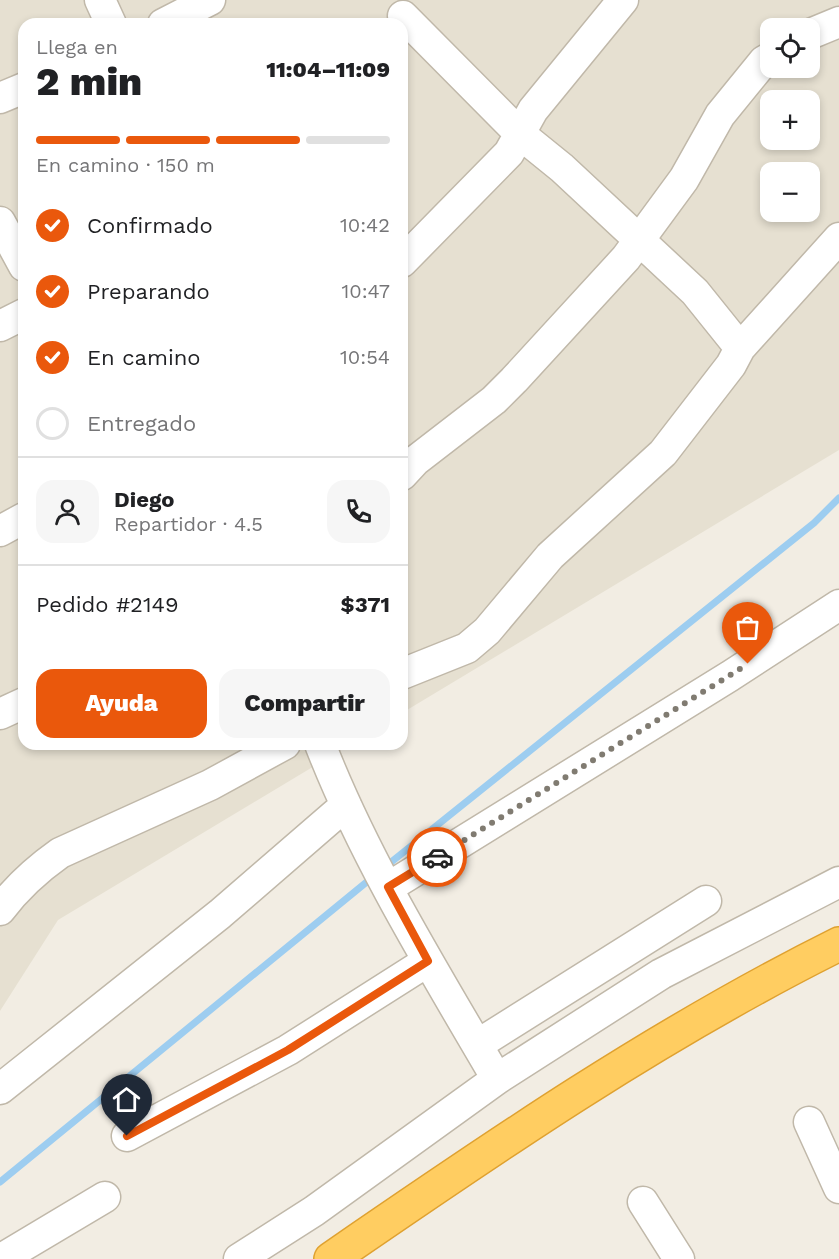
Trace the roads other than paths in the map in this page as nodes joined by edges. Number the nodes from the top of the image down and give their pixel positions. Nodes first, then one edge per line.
1 (100, 0) edge
2 (210, 0) edge
3 (623, 0) edge
4 (835, 0) edge
5 (839, 7) edge
6 (405, 14) edge
7 (108, 18) edge
8 (175, 18) edge
9 (839, 22) edge
10 (820, 30) edge
11 (760, 66) edge
12 (18, 90) edge
13 (0, 98) edge
14 (520, 134) junction
15 (0, 222) edge
16 (839, 238) edge
17 (639, 242) junction
18 (18, 255) edge
19 (408, 256) edge
20 (18, 317) edge
21 (0, 326) edge
22 (741, 348) junction
23 (408, 470) edge
24 (18, 521) edge
25 (0, 531) edge
26 (839, 605) edge
27 (408, 672) edge
28 (18, 706) edge
29 (0, 714) edge
30 (274, 750) edge
31 (323, 750) edge
32 (346, 805) junction
33 (839, 882) edge
34 (388, 887) junction
35 (706, 902) dead end
36 (0, 909) edge
37 (839, 944) edge
38 (428, 961) junction
39 (477, 1045) junction
40 (497, 1079) junction
41 (0, 1089) edge
42 (809, 1122) dead end
43 (127, 1136) dead end
44 (839, 1188) edge
45 (105, 1197) dead end
46 (643, 1202) dead end
47 (1, 1259) edge
48 (239, 1259) edge
49 (331, 1259) edge
50 (679, 1259) edge

1 - 7 street
2 - 8 street
3 - 14 street
4 - 5 street
6 - 14 street
9 - 10 street
11 - 17 street
12 - 13 street
14 - 17 street
14 - 19 street
15 - 18 street
16 - 22 street
17 - 22 street
17 - 23 street
20 - 21 street
22 - 27 street
24 - 25 street
26 - 34 street
28 - 29 street
30 - 36 street
31 - 32 street
32 - 34 street
32 - 41 street
33 - 40 street
34 - 38 street
35 - 39 street
37 - 49 highway
38 - 39 street
38 - 43 street
39 - 40 street
40 - 48 street
42 - 44 street
45 - 47 street
46 - 50 street

